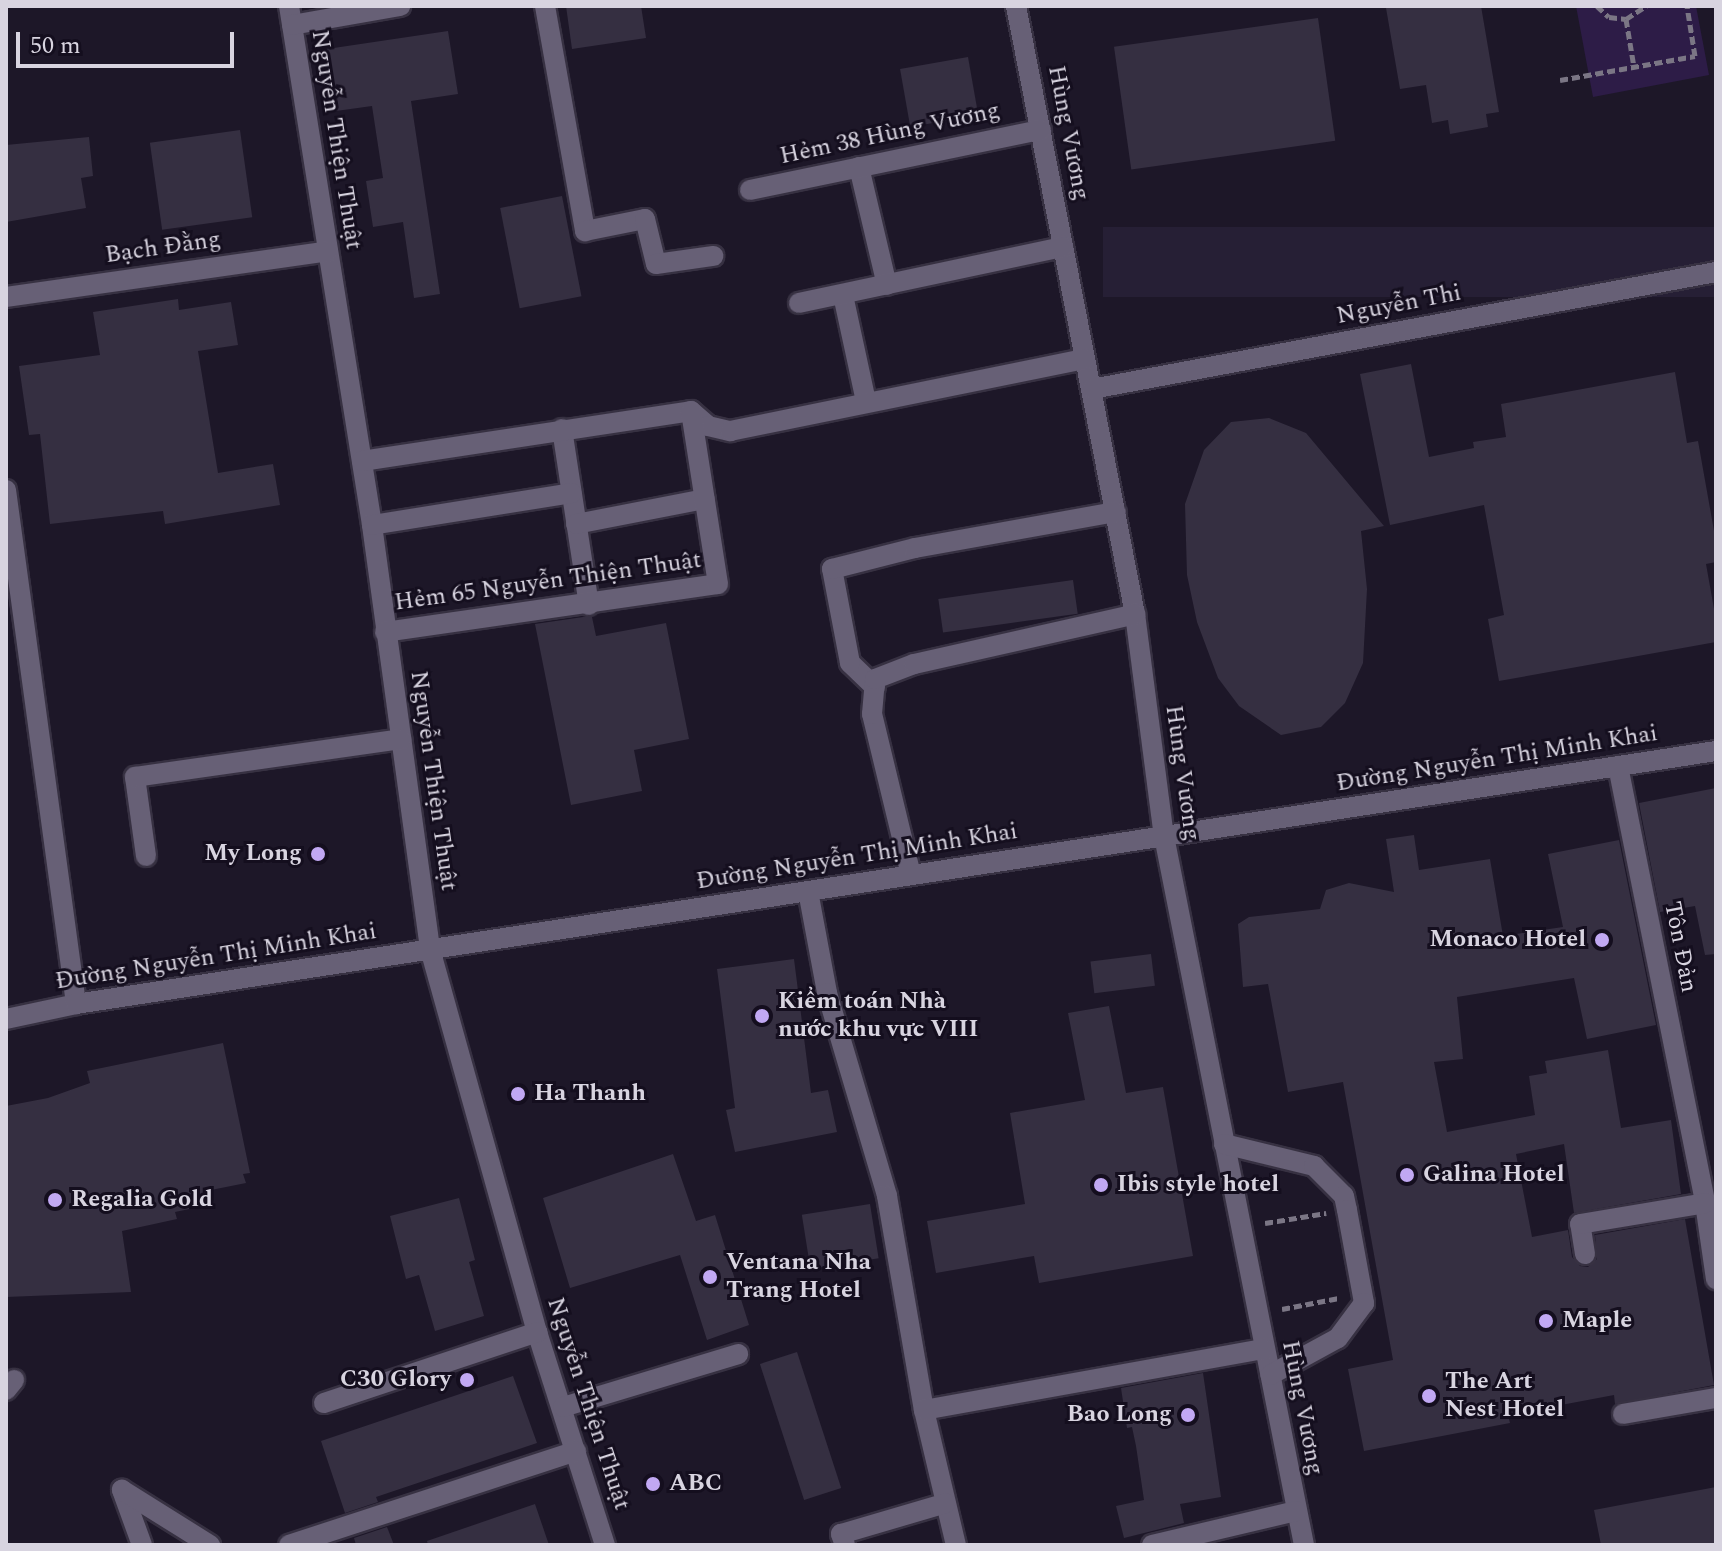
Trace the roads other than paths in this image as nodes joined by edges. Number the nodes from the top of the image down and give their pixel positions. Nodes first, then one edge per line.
1 (400, 6) edge
2 (545, 6) edge
3 (1016, 6) edge
4 (290, 16) edge
5 (1041, 130) junction
6 (859, 167) junction
7 (750, 190) dead end
8 (1063, 247) junction
9 (328, 251) junction
10 (713, 256) dead end
11 (1716, 272) edge
12 (887, 285) junction
13 (843, 295) junction
14 (6, 297) edge
15 (799, 303) dead end
16 (1085, 359) junction
17 (1092, 389) junction
18 (866, 401) junction
19 (691, 411) junction
20 (562, 429) junction
21 (362, 461) junction
22 (6, 490) edge
23 (571, 493) junction
24 (705, 499) junction
25 (1116, 512) junction
26 (576, 524) junction
27 (372, 525) junction
28 (589, 605) junction
29 (1135, 614) junction
30 (385, 632) junction
31 (875, 687) junction
32 (401, 739) junction
33 (1716, 751) edge
34 (1618, 766) junction
35 (1164, 836) junction
36 (146, 856) dead end
37 (911, 875) junction
38 (808, 891) junction
39 (430, 949) junction
40 (76, 1004) junction
41 (6, 1019) edge
42 (1224, 1144) junction
43 (1705, 1203) junction
44 (1585, 1254) dead end
45 (1716, 1279) edge
46 (537, 1332) junction
47 (1264, 1349) junction
48 (738, 1354) dead end
49 (1270, 1375) junction
50 (1716, 1398) edge
51 (324, 1403) dead end
52 (563, 1407) junction
53 (924, 1410) junction
54 (1623, 1414) dead end
55 (576, 1451) junction
56 (946, 1503) junction
57 (1296, 1511) junction
58 (142, 1545) edge
59 (210, 1545) edge
60 (289, 1545) edge
61 (605, 1545) edge
62 (845, 1545) edge
63 (956, 1545) edge
64 (1152, 1545) edge
65 (1304, 1545) edge

1 - 4 street
2 - 10 street
3 - 5 street, Hùng Vương
4 - 9 street, Nguyễn Thiện Thuật
5 - 6 street, Hẻm 38 Hùng Vương
5 - 8 street, Hùng Vương
6 - 7 street, Hẻm 38 Hùng Vương
6 - 12 street
8 - 12 street
8 - 16 street, Hùng Vương
9 - 14 street, Bạch Đằng
9 - 21 street, Nguyễn Thiện Thuật
11 - 17 street, Nguyễn Thi
12 - 13 street
13 - 15 street
13 - 18 street
16 - 17 street, Hùng Vương
16 - 18 street
17 - 25 street, Hùng Vương
18 - 19 street
19 - 20 street
19 - 24 street
20 - 21 street
20 - 23 street
21 - 27 street, Nguyễn Thiện Thuật
22 - 40 street
23 - 26 street
23 - 27 street
24 - 26 street
24 - 28 street, Hẻm 65 Nguyễn Thiện Thuật
25 - 29 street, Hùng Vương
25 - 31 street
26 - 28 street
27 - 30 street, Nguyễn Thiện Thuật
28 - 30 street, Hẻm 65 Nguyễn Thiện Thuật
29 - 31 street
29 - 35 street, Hùng Vương
30 - 32 street, Nguyễn Thiện Thuật
31 - 37 street
32 - 36 street
32 - 39 street, Nguyễn Thiện Thuật
33 - 34 street, Đường Nguyễn Thị Minh Khai
34 - 35 street, Đường Nguyễn Thị Minh Khai
34 - 43 street, Tôn Đản
35 - 37 street, Đường Nguyễn Thị Minh Khai
35 - 42 street, Hùng Vương
37 - 38 street, Đường Nguyễn Thị Minh Khai
38 - 39 street, Đường Nguyễn Thị Minh Khai
38 - 53 street
39 - 40 street, Đường Nguyễn Thị Minh Khai
39 - 46 street, Nguyễn Thiện Thuật
40 - 41 street, Đường Nguyễn Thị Minh Khai
42 - 47 street, Hùng Vương
42 - 49 street
43 - 44 street
43 - 45 street, Tôn Đản
46 - 51 street
46 - 52 street, Nguyễn Thiện Thuật
47 - 49 street, Hùng Vương
47 - 53 street
48 - 52 street
49 - 57 street, Hùng Vương
50 - 54 street
52 - 55 street, Nguyễn Thiện Thuật
53 - 56 street
55 - 60 street
55 - 61 street, Nguyễn Thiện Thuật
56 - 62 street
56 - 63 street
57 - 64 street
57 - 65 street, Hùng Vương
58 - 59 street

